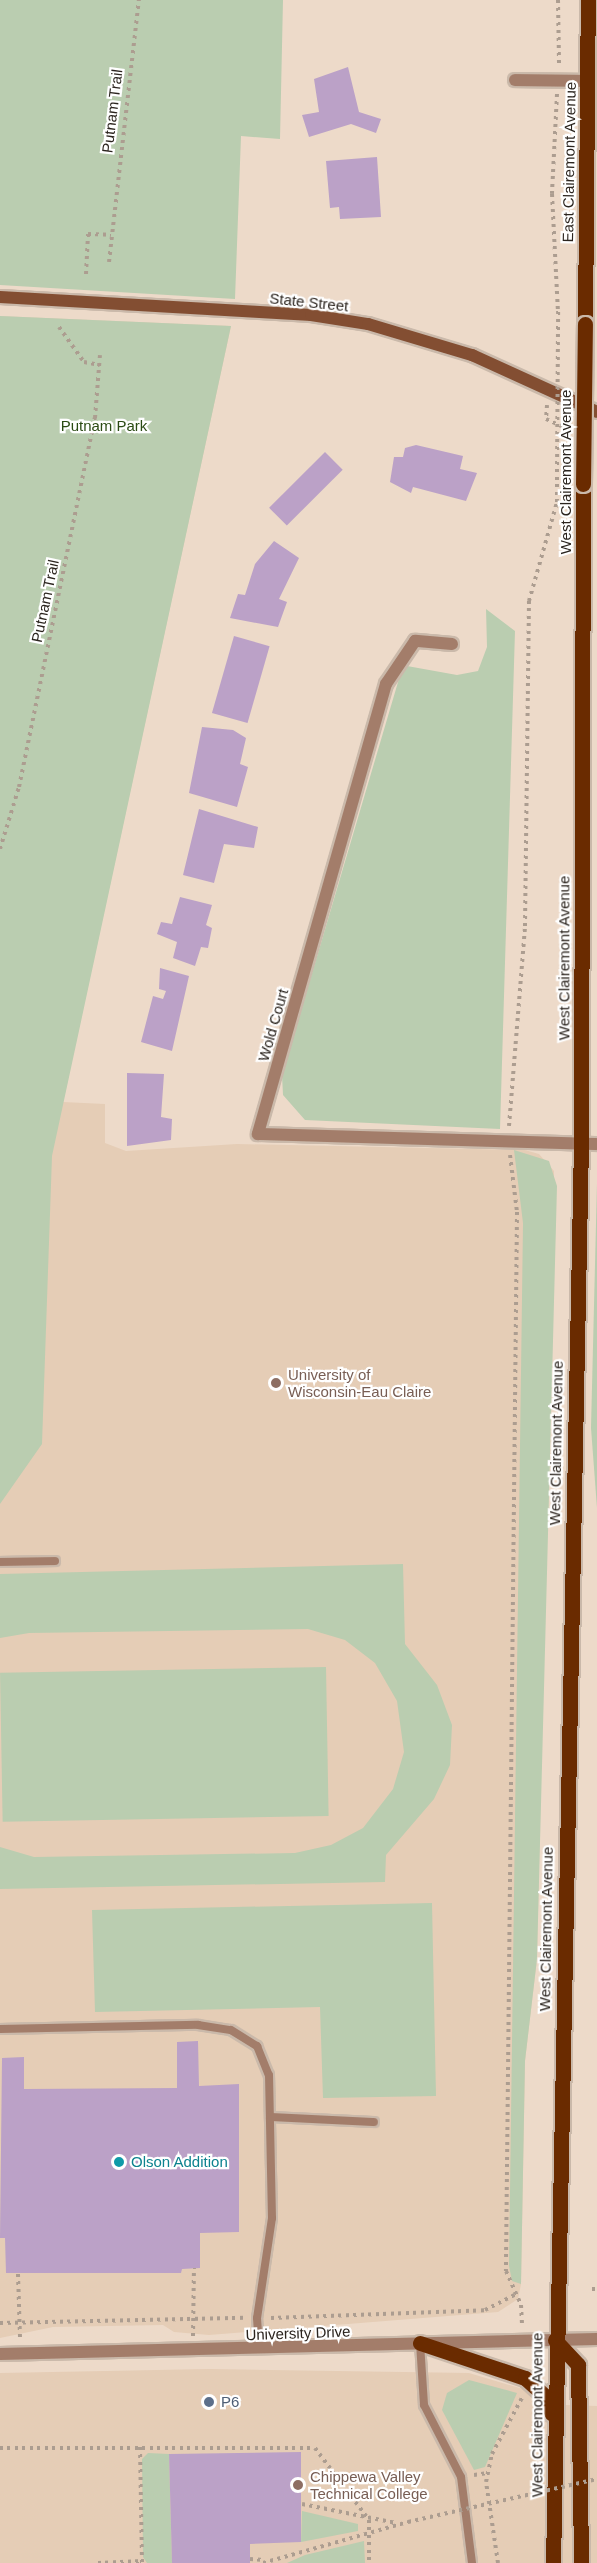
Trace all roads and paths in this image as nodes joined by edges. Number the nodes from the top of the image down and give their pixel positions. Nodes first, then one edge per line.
1 (138, 0) edge
2 (558, 0) edge
3 (588, 0) edge
4 (515, 80) dead end
5 (558, 80) junction
6 (593, 81) edge
7 (111, 236) junction
8 (109, 262) dead end
9 (86, 274) dead end
10 (0, 297) edge
11 (585, 324) joint
12 (60, 327) dead end
13 (100, 355) dead end
14 (100, 365) junction
15 (597, 412) edge
16 (452, 644) dead end
17 (0, 849) edge
18 (508, 1141) junction
19 (581, 1144) junction
20 (597, 1144) edge
21 (55, 1561) dead end
22 (0, 1562) edge
23 (0, 2029) edge
24 (270, 2117) junction
25 (374, 2122) dead end
26 (194, 2268) dead end
27 (18, 2274) dead end
28 (597, 2339) edge
29 (523, 2340) junction
30 (555, 2340) junction
31 (420, 2343) junction
32 (259, 2349) junction
33 (193, 2351) junction
34 (0, 2354) edge
35 (21, 2354) junction
36 (525, 2378) junction
37 (555, 2423) junction
38 (140, 2447) junction
39 (0, 2448) edge
40 (597, 2479) edge
41 (302, 2504) dead end
42 (369, 2520) junction
43 (400, 2523) junction
44 (371, 2534) junction
45 (250, 2559) dead end
46 (142, 2562) edge
47 (263, 2562) edge
48 (98, 2563) edge
49 (369, 2563) edge
50 (472, 2563) edge
51 (498, 2563) edge
52 (553, 2563) edge
53 (581, 2563) edge

1 - 7 path, Putnam Trail
2 - 5 path
3 - 6 main road, East Clairemont Avenue
4 - 5 street
5 - 6 street
5 - 18 path, bridge
6 - 11 main road, East Clairemont Avenue
7 - 8 path, Putnam Trail
7 - 9 path
10 - 15 main road, State Street
11 - 19 main road, West Clairemont Avenue, bridge
12 - 14 path
13 - 14 path, Putnam Trail
14 - 17 path, Putnam Trail
16 - 18 street, Wold Court
18 - 19 street, Wold Court
18 - 29 path
19 - 20 street, Wold Court
19 - 30 main road, West Clairemont Avenue
21 - 22 lane
23 - 24 lane
24 - 25 lane
24 - 32 lane
26 - 33 path
27 - 35 path
28 - 30 street, University Drive
29 - 30 street, University Drive
29 - 31 street, University Drive
30 - 37 main road, West Clairemont Avenue
30 - 53 main road
31 - 32 street, University Drive
31 - 36 main road
31 - 50 lane
32 - 33 street, University Drive
33 - 35 street, University Drive
34 - 35 street, University Drive
36 - 37 main road
36 - 51 path
37 - 52 main road, West Clairemont Avenue
38 - 39 path
38 - 42 path
38 - 46 path
40 - 43 path, bridge
41 - 42 path
42 - 43 path
42 - 44 path
43 - 44 path
44 - 47 path
44 - 49 path
45 - 47 path
46 - 48 path

